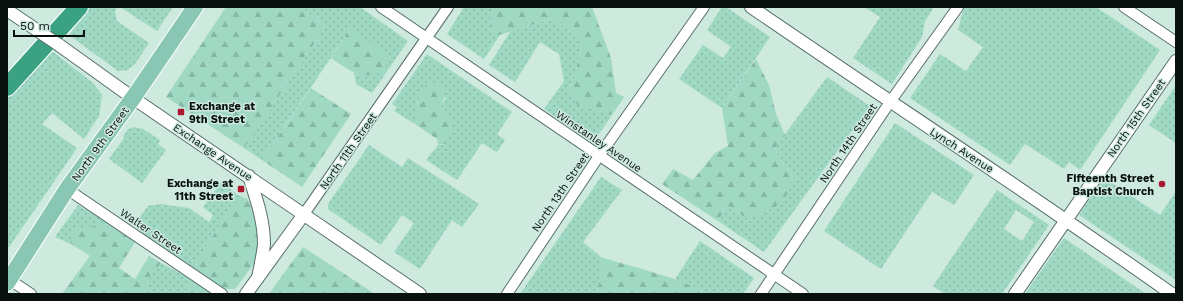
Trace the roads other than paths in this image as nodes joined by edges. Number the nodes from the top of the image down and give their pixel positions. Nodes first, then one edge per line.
1 (15, 7) edge
2 (65, 7) edge
3 (79, 7) edge
4 (195, 7) edge
5 (381, 7) edge
6 (448, 7) edge
7 (704, 7) edge
8 (751, 7) edge
9 (958, 7) edge
10 (1124, 7) edge
11 (7, 10) edge
12 (7, 14) edge
13 (427, 38) junction
14 (1176, 42) edge
15 (1176, 61) edge
16 (7, 68) edge
17 (7, 87) edge
18 (133, 98) junction
19 (890, 102) junction
20 (599, 156) junction
21 (249, 176) junction
22 (67, 189) junction
23 (304, 214) junction
24 (1066, 218) junction
25 (775, 274) junction
26 (258, 278) junction
27 (8, 282) edge
28 (31, 294) edge
29 (222, 294) edge
30 (246, 294) edge
31 (420, 294) edge
32 (507, 294) edge
33 (761, 294) edge
34 (803, 294) edge
35 (1015, 294) edge
36 (1172, 294) edge

1 - 12 highway
2 - 16 highway
3 - 17 highway
4 - 18 main road, North 9th Street
5 - 13 street, Winstanley Avenue
6 - 13 street, North 11th Street
7 - 20 street, North 13th Street
8 - 19 street, Lynch Avenue
9 - 19 street, North 14th Street
10 - 14 street
11 - 18 street, Exchange Avenue, bridge
13 - 20 street, Winstanley Avenue
13 - 23 street, North 11th Street
15 - 24 street, North 15th Street
18 - 21 street, Exchange Avenue
18 - 22 main road, North 9th Street
19 - 24 street, Lynch Avenue
19 - 25 street, North 14th Street
20 - 25 street, Winstanley Avenue
20 - 32 street, North 13th Street
21 - 23 street, Exchange Avenue
21 - 26 street
22 - 27 main road, North 9th Street
22 - 29 street, Walter Street
23 - 26 street, North 11th Street
23 - 31 street, Exchange Avenue
24 - 35 street, North 15th Street
24 - 36 street, Lynch Avenue
25 - 33 street, North 14th Street
25 - 34 street, Winstanley Avenue
26 - 30 street, North 11th Street
27 - 28 street

